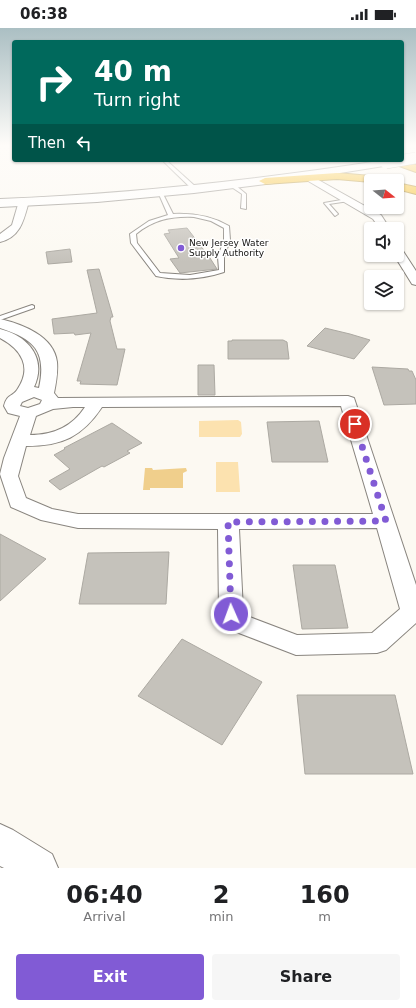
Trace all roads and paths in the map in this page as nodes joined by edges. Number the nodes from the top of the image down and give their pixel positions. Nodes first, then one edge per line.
1 (189, 183) edge
2 (247, 183) edge
3 (319, 183) edge
4 (232, 185) junction
5 (404, 188) edge
6 (195, 189) junction
7 (416, 191) edge
8 (160, 192) junction
9 (347, 200) junction
10 (24, 201) junction
11 (7, 208) edge
12 (244, 208) dead end
13 (335, 214) dead end
14 (171, 216) junction
15 (380, 222) edge
16 (0, 229) edge
17 (0, 239) edge
18 (404, 261) edge
19 (416, 281) edge
20 (32, 307) dead end
21 (0, 318) edge
22 (0, 323) edge
23 (0, 333) edge
24 (23, 394) junction
25 (47, 399) junction
26 (97, 402) junction
27 (29, 413) junction
28 (11, 452) edge
29 (386, 521) junction
30 (228, 522) junction
31 (0, 842) edge
32 (38, 868) edge

1 - 6 lane
2 - 4 street
3 - 9 street
4 - 6 street
4 - 12 lane
5 - 7 highway
6 - 8 street
8 - 10 street
8 - 14 lane
9 - 13 lane
9 - 15 street
10 - 11 street
10 - 17 street
11 - 16 street
14 - 14 lane
18 - 19 street
20 - 21 lane
22 - 25 street
23 - 24 street
24 - 25 street
24 - 27 street
25 - 26 street
25 - 27 street
26 - 28 street
26 - 29 street
27 - 28 street
28 - 30 street
29 - 30 street
29 - 30 street
31 - 32 street

